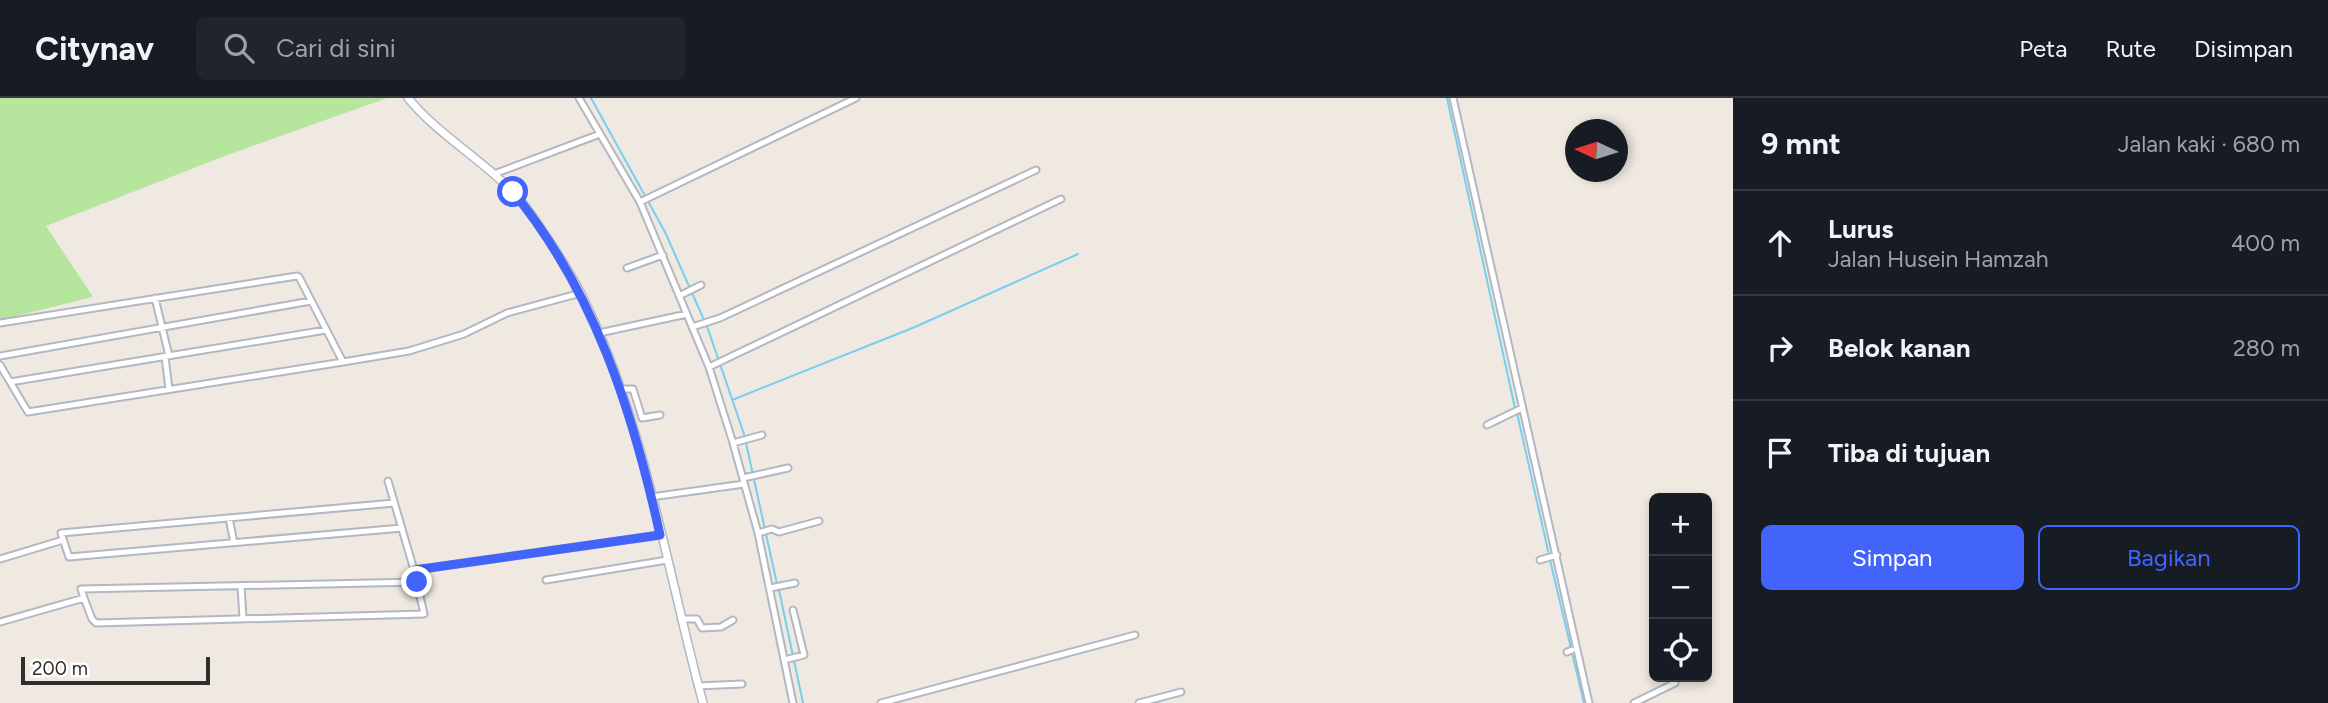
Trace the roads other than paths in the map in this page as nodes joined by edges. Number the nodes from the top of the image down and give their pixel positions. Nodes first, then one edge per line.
1 (408, 98) edge
2 (579, 98) edge
3 (856, 98) edge
4 (1453, 98) edge
5 (600, 134) junction
6 (1036, 170) dead end
7 (494, 174) junction
8 (1061, 199) dead end
9 (640, 202) junction
10 (663, 255) junction
11 (627, 268) dead end
12 (701, 285) dead end
13 (581, 293) junction
14 (681, 295) junction
15 (155, 298) junction
16 (311, 300) junction
17 (687, 314) junction
18 (0, 323) edge
19 (693, 326) junction
20 (162, 327) junction
21 (327, 330) junction
22 (599, 333) junction
23 (0, 356) edge
24 (167, 356) junction
25 (343, 362) junction
26 (0, 365) edge
27 (710, 367) junction
28 (10, 382) junction
29 (170, 389) junction
30 (620, 390) junction
31 (1517, 411) junction
32 (660, 415) dead end
33 (1487, 425) dead end
34 (762, 435) dead end
35 (735, 443) junction
36 (788, 468) dead end
37 (744, 480) junction
38 (388, 481) dead end
39 (651, 496) junction
40 (394, 503) junction
41 (229, 518) junction
42 (819, 521) dead end
43 (402, 528) junction
44 (760, 532) junction
45 (660, 535) junction
46 (63, 540) junction
47 (234, 543) junction
48 (1555, 555) junction
49 (0, 559) edge
50 (1543, 559) dead end
51 (667, 560) junction
52 (415, 570) junction
53 (546, 580) dead end
54 (417, 582) junction
55 (795, 583) dead end
56 (242, 586) junction
57 (772, 588) junction
58 (84, 598) junction
59 (793, 610) dead end
60 (243, 618) junction
61 (681, 619) junction
62 (733, 620) dead end
63 (0, 622) edge
64 (1135, 635) dead end
65 (786, 659) junction
66 (1675, 683) dead end
67 (742, 684) dead end
68 (698, 686) junction
69 (1181, 692) dead end
70 (702, 703) edge
71 (793, 703) edge
72 (881, 703) edge
73 (1139, 703) edge
74 (1589, 703) edge
75 (1634, 703) edge

1 - 7 street
2 - 5 street
3 - 9 street
4 - 31 street
5 - 7 street
5 - 9 street
6 - 19 street
7 - 13 street
8 - 27 street
9 - 10 street
10 - 11 street
10 - 14 street
12 - 14 street
13 - 22 street
13 - 25 street
14 - 17 street
15 - 16 street
15 - 18 street
15 - 20 street
16 - 20 street
16 - 21 street
17 - 19 street
17 - 22 street
19 - 27 street
20 - 23 street
20 - 24 street
21 - 24 street
21 - 25 street
22 - 30 street
24 - 28 street
24 - 29 street
25 - 29 street
26 - 28 street
27 - 35 street
28 - 29 street
30 - 32 street
30 - 39 street
31 - 33 street
31 - 48 street
34 - 35 street
35 - 37 street
36 - 37 street
37 - 39 street
37 - 44 street
38 - 40 street
39 - 45 street
40 - 41 street
40 - 43 street
41 - 46 street
41 - 47 street
42 - 44 street
43 - 47 street
43 - 52 street
44 - 57 street
45 - 51 street
45 - 52 street
46 - 47 street
46 - 49 street
48 - 50 street
48 - 74 street
51 - 53 street
51 - 61 street
52 - 54 street
54 - 56 street
54 - 60 street
55 - 57 street
56 - 58 street
56 - 60 street
57 - 65 street
58 - 60 street
58 - 63 street
59 - 65 street
61 - 62 street
61 - 68 street
64 - 72 street
65 - 71 street
66 - 75 street
67 - 68 street
68 - 70 street
69 - 73 street

